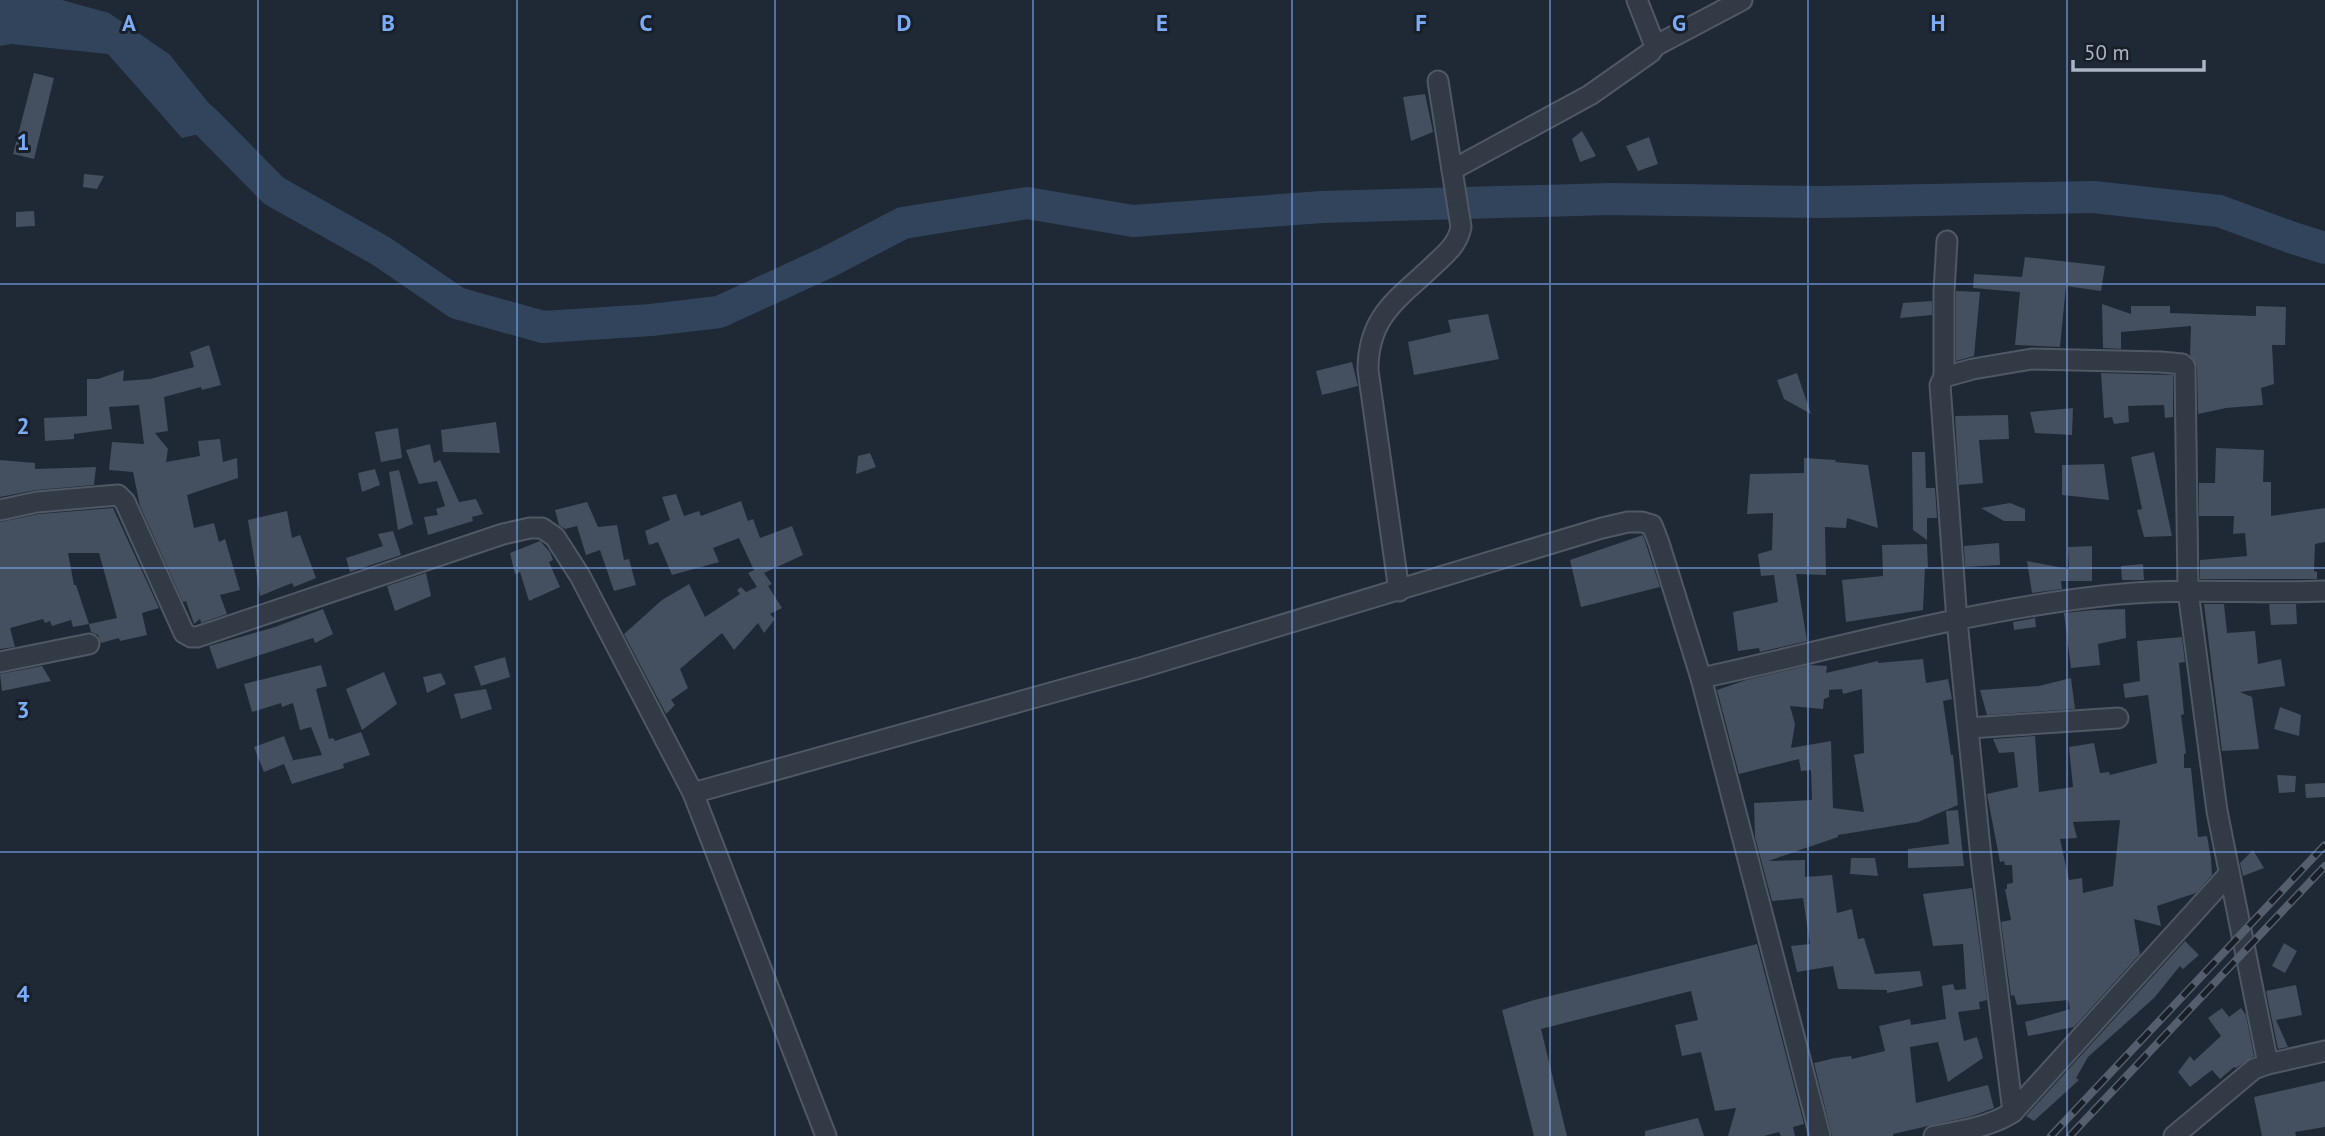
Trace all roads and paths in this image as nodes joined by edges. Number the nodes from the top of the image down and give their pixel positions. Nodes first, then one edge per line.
1 (1637, 0) edge
2 (1742, 0) edge
3 (1655, 46) junction
4 (1438, 81) dead end
5 (1453, 178) junction
6 (1947, 241) dead end
7 (1944, 377) junction
8 (0, 510) edge
9 (1399, 591) junction
10 (2188, 591) junction
11 (2325, 591) edge
12 (1957, 621) junction
13 (89, 643) dead end
14 (0, 662) edge
15 (1701, 678) junction
16 (2118, 718) dead end
17 (1969, 728) junction
18 (693, 793) junction
19 (2229, 874) junction
20 (2325, 1051) edge
21 (2268, 1064) junction
22 (2013, 1112) junction
23 (826, 1136) edge
24 (1820, 1136) edge
25 (1934, 1136) edge
26 (2174, 1136) edge

1 - 3 street
2 - 3 street
3 - 5 street
4 - 5 street
5 - 9 street
6 - 7 street
7 - 10 street
7 - 12 street
8 - 18 street
9 - 15 street
9 - 18 street
10 - 11 street
10 - 12 street
10 - 19 street
12 - 15 street
12 - 17 street
13 - 14 street
15 - 24 street
16 - 17 street
17 - 22 street
18 - 23 street
19 - 21 street
19 - 22 street
20 - 21 street
21 - 26 street
22 - 25 street

